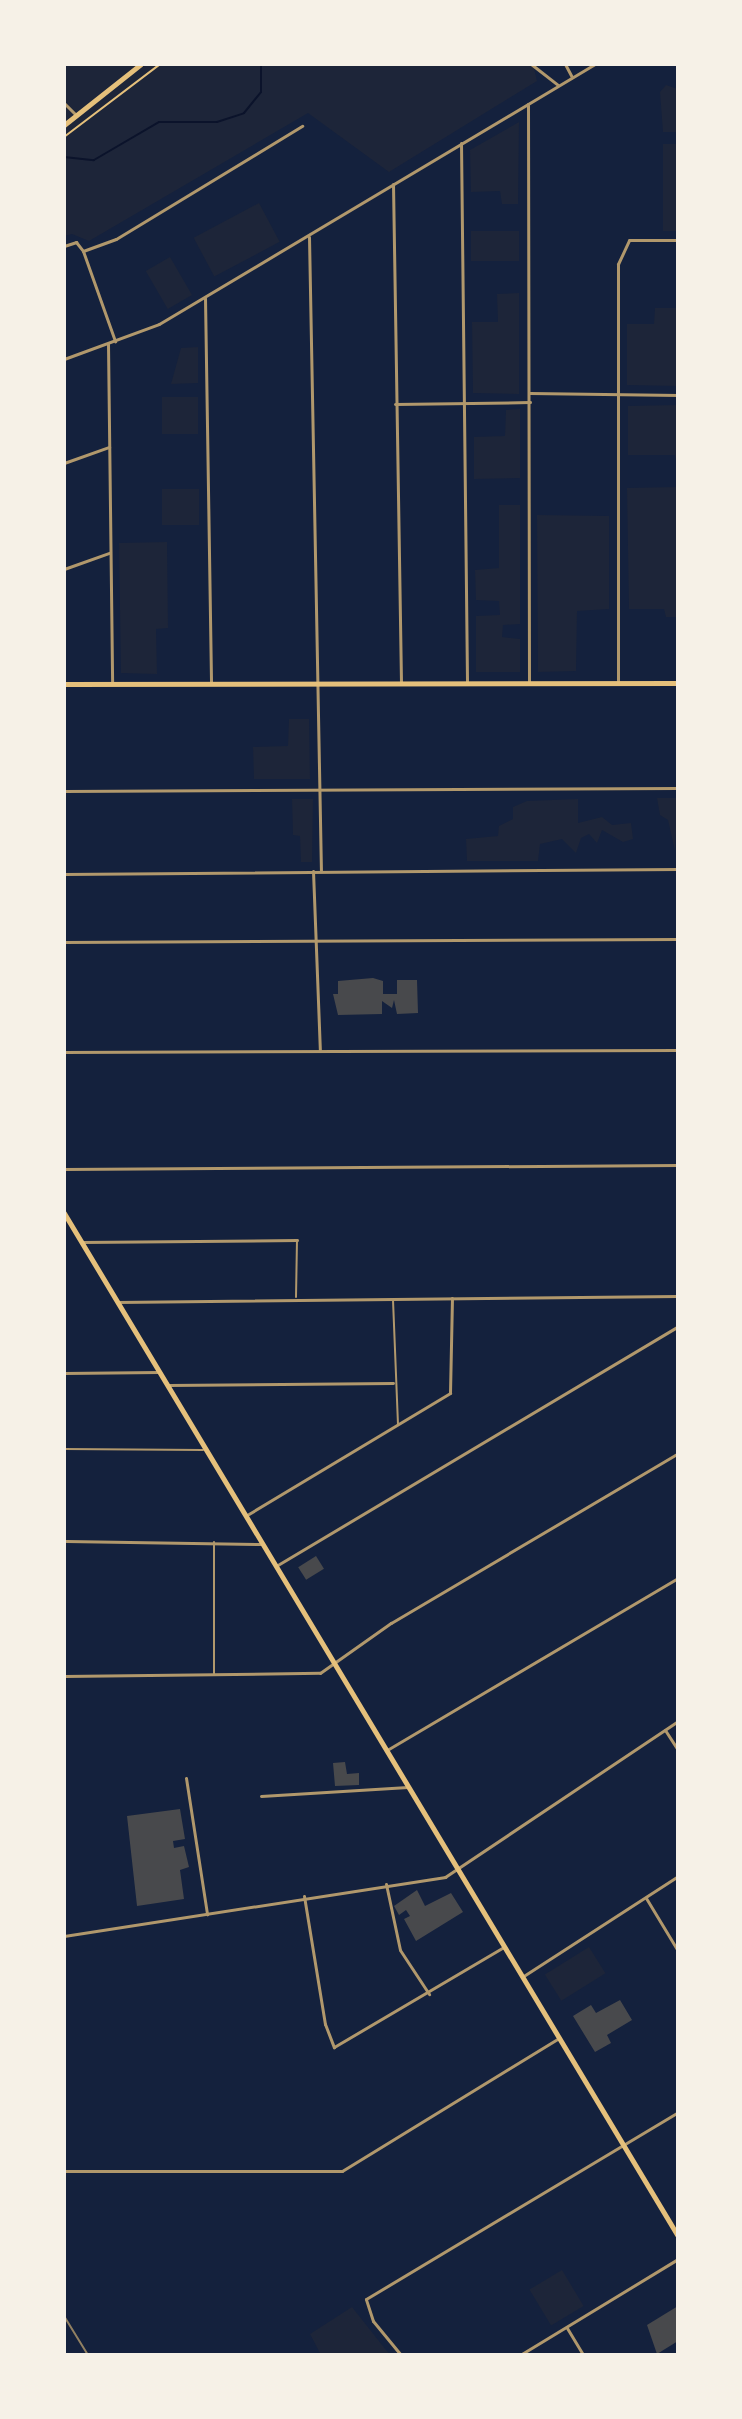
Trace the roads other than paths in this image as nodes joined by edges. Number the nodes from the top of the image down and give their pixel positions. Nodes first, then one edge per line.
1 (141, 64) edge
2 (531, 64) edge
3 (565, 64) edge
4 (595, 64) edge
5 (572, 77) junction
6 (558, 85) junction
7 (64, 103) edge
8 (528, 104) junction
9 (76, 115) junction
10 (64, 125) edge
11 (302, 126) dead end
12 (461, 143) junction
13 (393, 184) junction
14 (309, 237) junction
15 (678, 240) edge
16 (64, 246) edge
17 (83, 251) junction
18 (205, 298) junction
19 (115, 341) junction
20 (108, 344) junction
21 (64, 359) edge
22 (530, 393) junction
23 (618, 395) junction
24 (678, 395) edge
25 (465, 402) junction
26 (530, 402) junction
27 (395, 404) junction
28 (109, 447) junction
29 (64, 463) edge
30 (109, 553) junction
31 (64, 569) edge
32 (678, 683) edge
33 (64, 684) edge
34 (112, 684) junction
35 (211, 684) junction
36 (315, 684) junction
37 (401, 684) junction
38 (467, 684) junction
39 (529, 684) junction
40 (618, 684) junction
41 (321, 788) junction
42 (678, 788) edge
43 (64, 791) edge
44 (678, 869) edge
45 (313, 871) junction
46 (321, 871) junction
47 (64, 874) edge
48 (678, 939) edge
49 (315, 941) junction
50 (64, 942) edge
51 (320, 1050) junction
52 (678, 1050) edge
53 (64, 1052) edge
54 (678, 1165) edge
55 (64, 1169) edge
56 (64, 1214) edge
57 (297, 1240) joint
58 (82, 1242) junction
59 (678, 1296) edge
60 (296, 1297) junction
61 (393, 1298) junction
62 (452, 1298) junction
63 (117, 1302) junction
64 (678, 1326) edge
65 (159, 1372) junction
66 (64, 1373) edge
67 (393, 1383) junction
68 (167, 1385) junction
69 (398, 1425) junction
70 (64, 1449) edge
71 (206, 1450) junction
72 (678, 1453) edge
73 (246, 1516) junction
74 (66, 1541) edge
75 (214, 1542) junction
76 (262, 1544) junction
77 (276, 1566) junction
78 (678, 1578) edge
79 (335, 1664) junction
80 (214, 1675) junction
81 (64, 1676) edge
82 (678, 1721) edge
83 (665, 1729) junction
84 (387, 1750) junction
85 (678, 1750) edge
86 (186, 1778) dead end
87 (408, 1787) junction
88 (261, 1796) dead end
89 (458, 1870) junction
90 (678, 1876) edge
91 (386, 1884) junction
92 (304, 1896) junction
93 (646, 1898) junction
94 (207, 1914) junction
95 (64, 1936) edge
96 (504, 1946) junction
97 (678, 1951) edge
98 (522, 1977) junction
99 (429, 1995) junction
100 (559, 2038) junction
101 (678, 2112) edge
102 (623, 2144) junction
103 (64, 2171) edge
104 (678, 2236) edge
105 (678, 2259) edge
106 (567, 2328) junction
107 (401, 2355) edge
108 (520, 2355) edge
109 (583, 2355) edge

1 - 9 main road
2 - 6 street
3 - 5 street
4 - 5 street
5 - 6 street
6 - 8 street
7 - 9 street
8 - 12 street
8 - 22 street
9 - 10 main road
11 - 17 street
12 - 13 street
12 - 25 street
13 - 14 street
13 - 27 street
14 - 18 street
14 - 36 street
15 - 23 street
16 - 17 street
17 - 19 street
18 - 19 street
18 - 35 street
19 - 20 street
20 - 21 street
20 - 28 street
22 - 23 street
22 - 26 street
23 - 24 street
23 - 40 street
25 - 26 street
25 - 27 street
25 - 38 street
26 - 39 street
27 - 37 street
28 - 29 street
28 - 30 street
30 - 31 street
30 - 34 street
32 - 40 main road
33 - 34 main road
34 - 35 main road
35 - 36 main road
36 - 37 main road
36 - 41 street
37 - 38 main road
38 - 39 main road
39 - 40 main road
41 - 42 street
41 - 43 street
41 - 46 street
44 - 46 street
45 - 46 street
45 - 47 street
45 - 49 street
48 - 49 street
49 - 50 street
49 - 51 street
51 - 52 street
51 - 53 street
54 - 55 street
56 - 58 main road
57 - 58 street
57 - 60 lane
58 - 63 main road
59 - 62 street
60 - 61 street
60 - 63 street
61 - 62 street
61 - 67 lane
62 - 69 street
63 - 65 main road
64 - 77 street
65 - 66 street
65 - 68 main road
67 - 68 street
67 - 69 lane
68 - 71 main road
69 - 73 street
70 - 71 lane
71 - 73 main road
72 - 79 street
73 - 76 main road
74 - 75 street
75 - 76 street
75 - 80 lane
76 - 77 main road
77 - 79 main road
78 - 84 street
79 - 80 street
79 - 84 main road
80 - 81 street
82 - 83 street
83 - 85 street
83 - 89 street
84 - 87 main road
86 - 94 street
87 - 88 street
87 - 89 main road
89 - 91 street
89 - 96 main road
90 - 93 street
91 - 92 street
91 - 99 street
92 - 94 street
92 - 99 street
93 - 97 street
93 - 98 street
94 - 95 street
96 - 98 main road
96 - 99 street
98 - 100 main road
100 - 102 main road
100 - 103 street
101 - 102 street
102 - 104 main road
102 - 107 street
105 - 106 street
106 - 108 street
106 - 109 street

